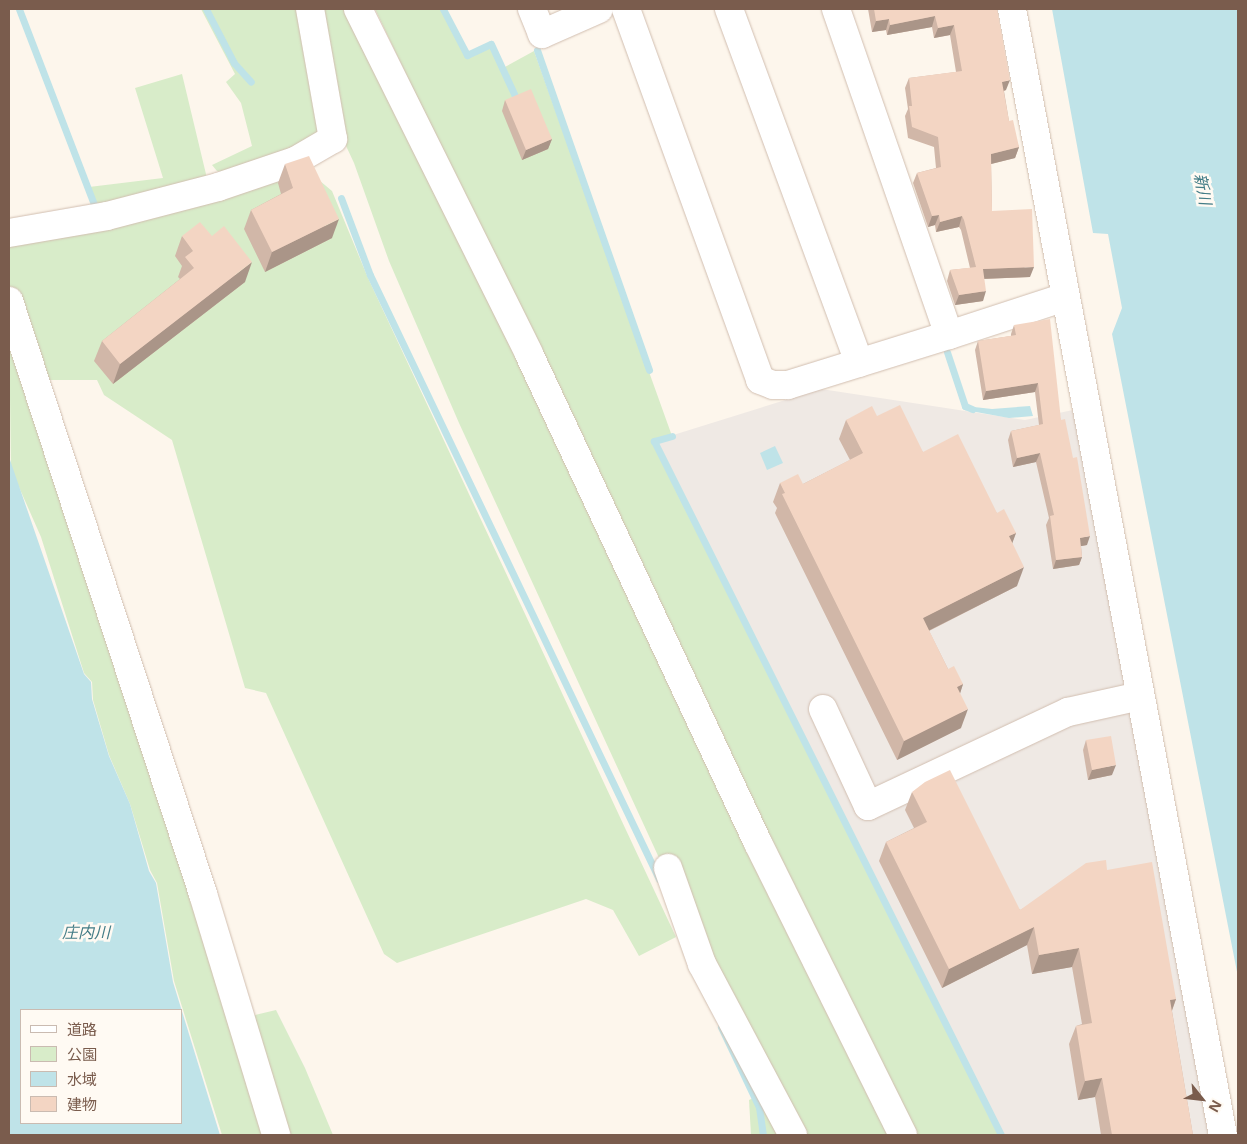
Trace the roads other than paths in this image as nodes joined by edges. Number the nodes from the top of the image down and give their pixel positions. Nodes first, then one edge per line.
1 (310, 9) edge
2 (358, 9) edge
3 (532, 9) edge
4 (599, 9) edge
5 (626, 9) edge
6 (729, 9) edge
7 (836, 9) edge
8 (1012, 9) edge
9 (9, 233) edge
10 (1064, 297) junction
11 (9, 302) edge
12 (949, 335) junction
13 (859, 363) junction
14 (1140, 696) junction
15 (823, 709) dead end
16 (668, 868) dead end
17 (276, 1135) edge
18 (793, 1135) edge
19 (903, 1135) edge
20 (1223, 1135) edge

1 - 9 street
2 - 19 street
3 - 4 street
5 - 13 street
6 - 13 street
7 - 12 street
8 - 10 street
10 - 12 street
10 - 14 street
11 - 17 street
12 - 13 street
14 - 15 street
14 - 20 street
16 - 18 street

